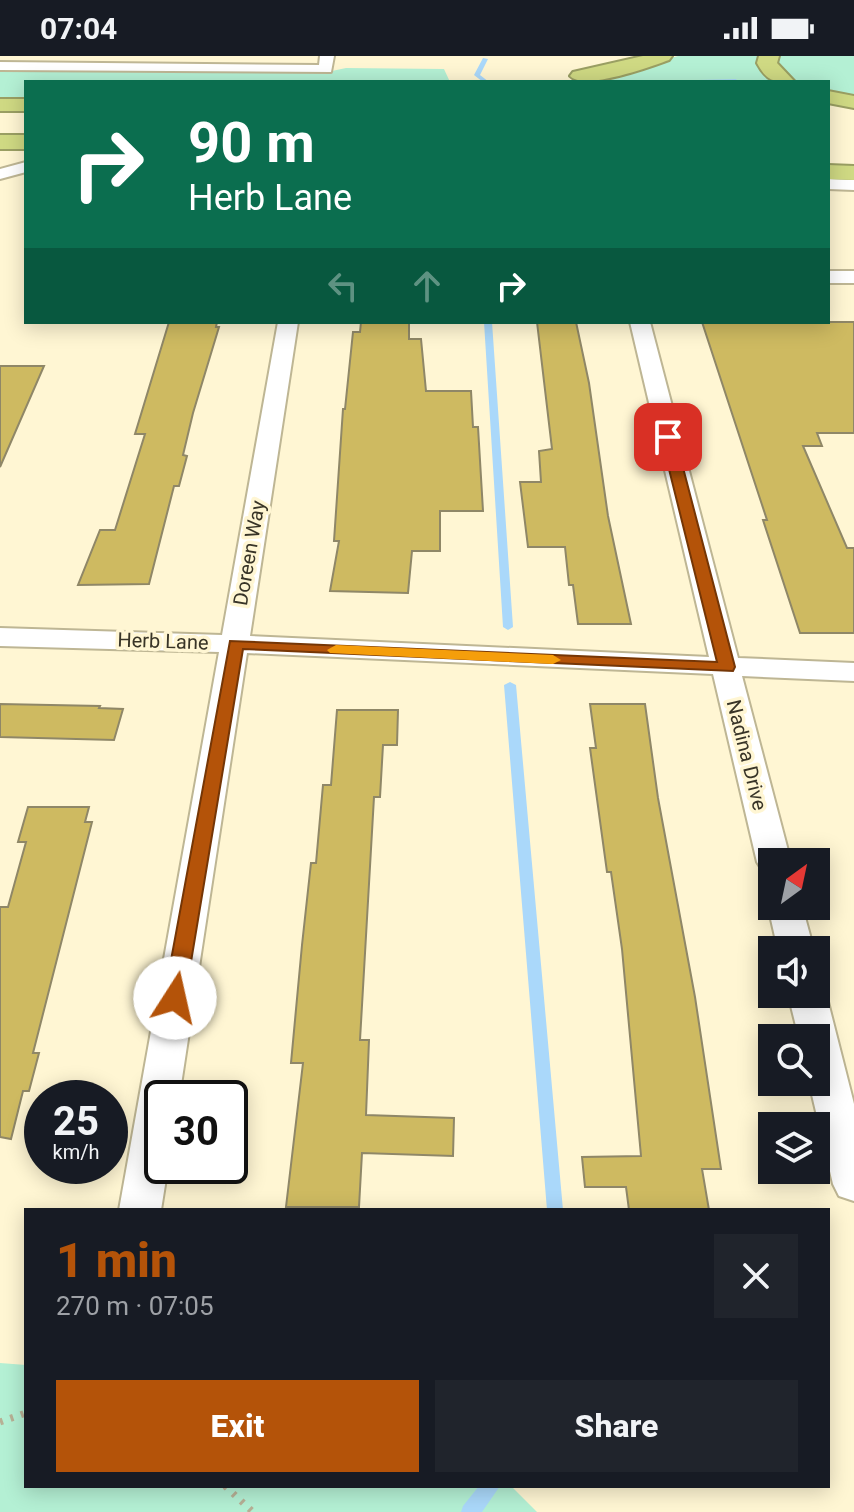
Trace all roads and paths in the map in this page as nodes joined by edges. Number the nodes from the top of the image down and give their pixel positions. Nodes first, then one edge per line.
1 (637, 56) edge
2 (662, 56) edge
3 (769, 56) edge
4 (59, 61) edge
5 (327, 62) edge
6 (0, 66) edge
7 (571, 79) edge
8 (782, 80) edge
9 (830, 97) edge
10 (854, 102) edge
11 (0, 105) edge
12 (24, 105) edge
13 (0, 116) edge
14 (24, 116) edge
15 (0, 142) edge
16 (24, 142) edge
17 (830, 152) edge
18 (854, 152) edge
19 (24, 168) edge
20 (830, 172) edge
21 (854, 173) edge
22 (0, 174) edge
23 (830, 184) edge
24 (854, 185) edge
25 (830, 277) edge
26 (854, 277) edge
27 (288, 324) edge
28 (640, 324) edge
29 (0, 637) edge
30 (236, 644) junction
31 (727, 667) junction
32 (854, 672) edge
33 (771, 848) edge
34 (810, 1008) edge
35 (854, 1184) edge
36 (140, 1208) edge
37 (24, 1412) edge
38 (0, 1422) edge
39 (227, 1488) edge
40 (253, 1512) edge

1 - 7 highway
2 - 7 highway
3 - 8 highway
4 - 5 street
4 - 6 street
9 - 10 highway
11 - 12 highway
13 - 14 highway
15 - 16 highway
17 - 18 highway
19 - 22 street
20 - 21 highway
23 - 24 street
25 - 26 street
27 - 30 street, Doreen Way
28 - 31 street, Nadina Drive
29 - 30 street, Herb Lane
30 - 31 street, Herb Lane
30 - 36 street, Doreen Way
31 - 32 street, Herb Lane
31 - 33 street, Nadina Drive
34 - 35 street
37 - 38 path
39 - 40 path

